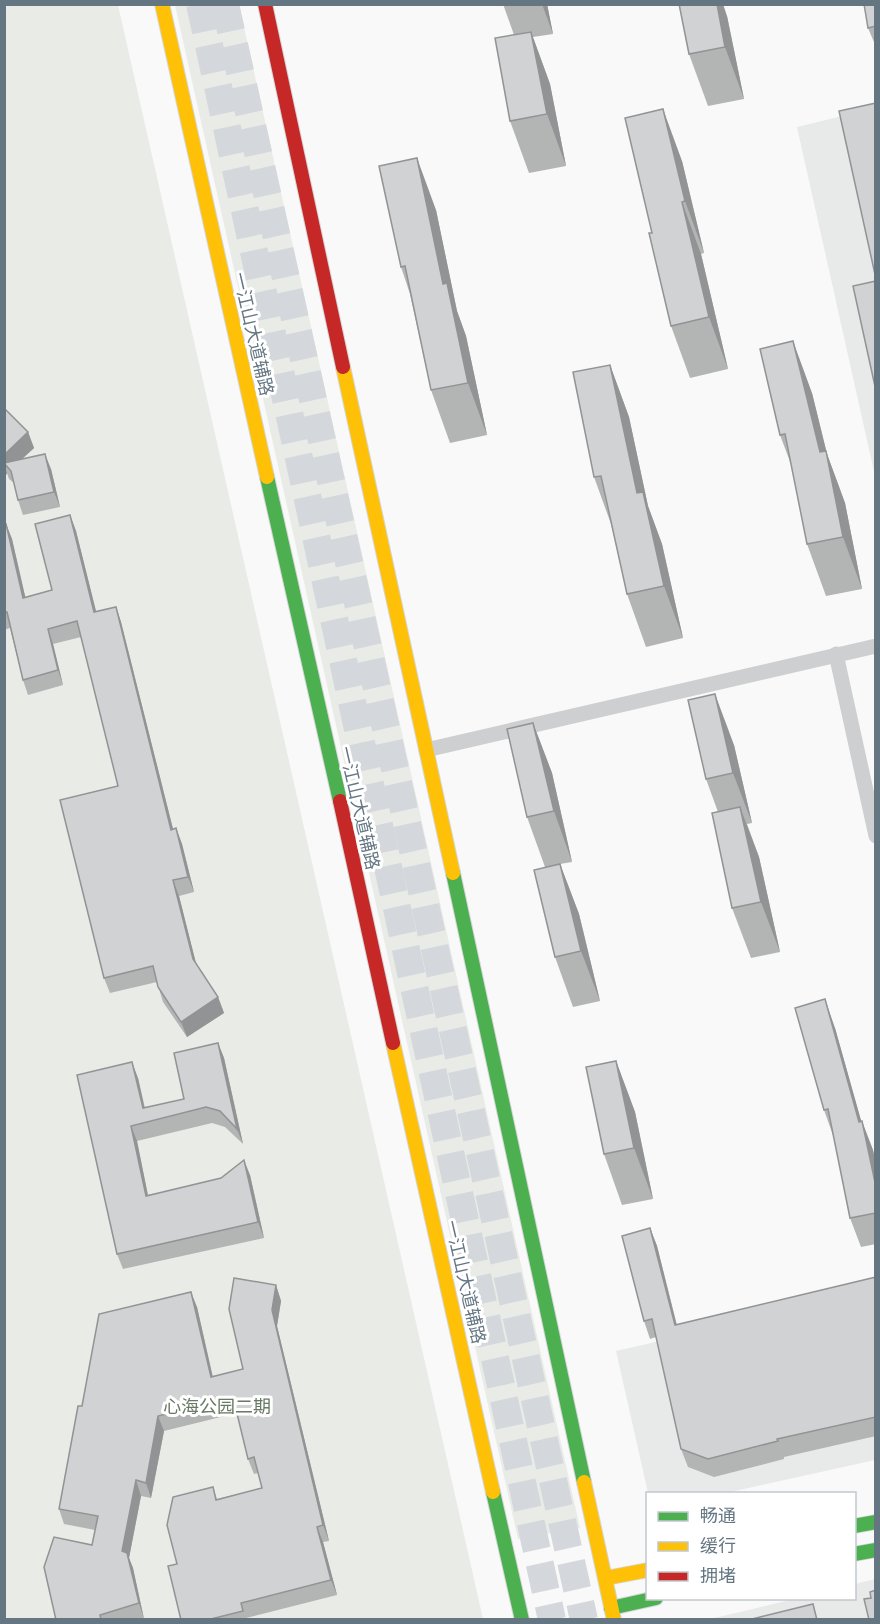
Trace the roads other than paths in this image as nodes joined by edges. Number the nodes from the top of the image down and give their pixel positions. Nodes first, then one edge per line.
1 (162, 4) edge
2 (266, 7) edge
3 (876, 646) edge
4 (836, 654) junction
5 (426, 750) junction
6 (876, 836) edge
7 (876, 1522) edge
8 (856, 1526) edge
9 (876, 1550) edge
10 (856, 1554) edge
11 (646, 1570) edge
12 (606, 1578) junction
13 (653, 1600) edge
14 (613, 1614) edge
15 (522, 1620) edge

1 - 15 main road, 一江山大道辅路
2 - 5 main road
3 - 4 street
4 - 5 street
4 - 6 street
5 - 12 main road
7 - 8 main road
9 - 10 main road
11 - 12 main road
12 - 14 main road
13 - 14 main road

